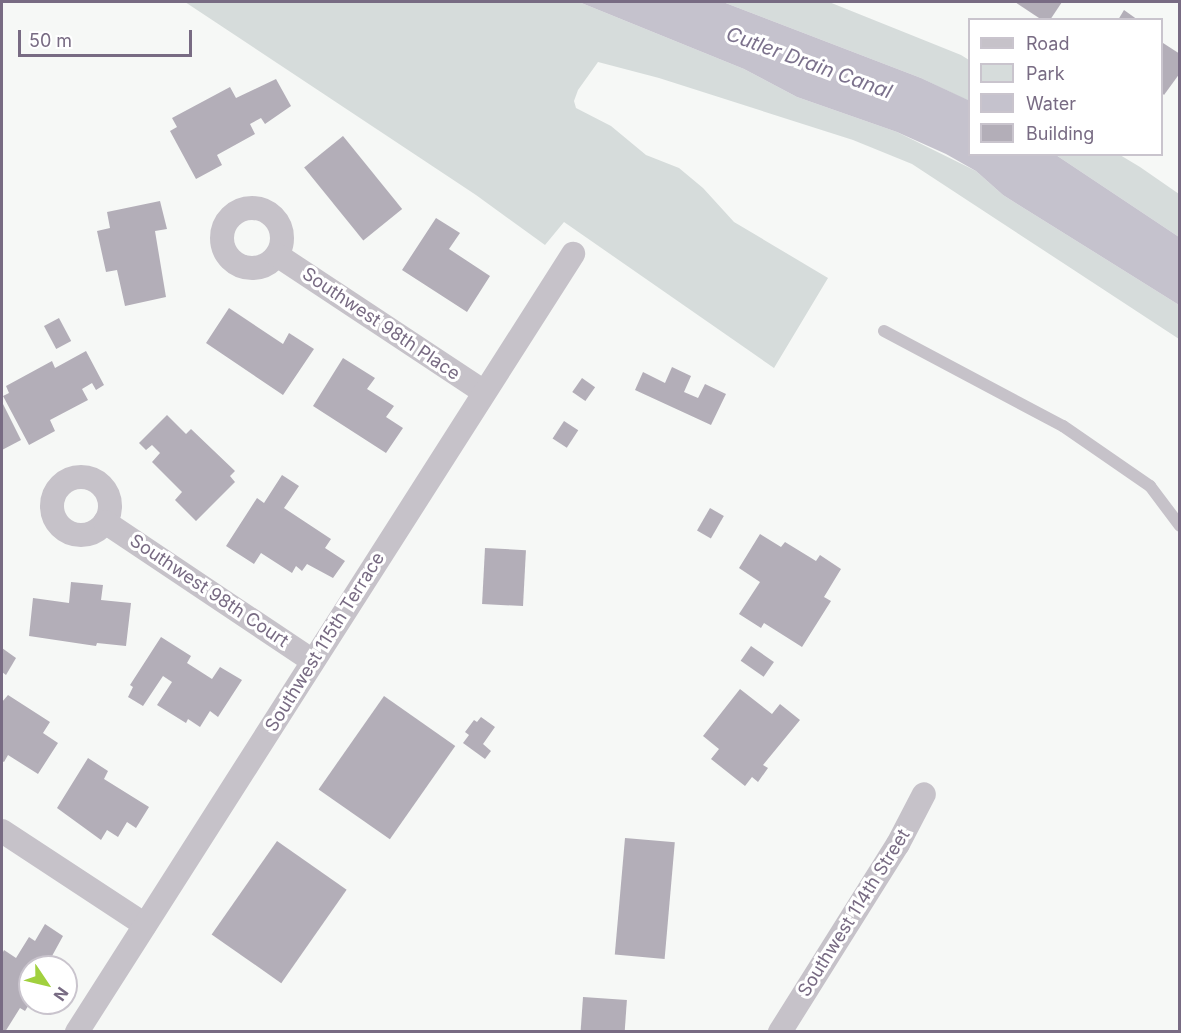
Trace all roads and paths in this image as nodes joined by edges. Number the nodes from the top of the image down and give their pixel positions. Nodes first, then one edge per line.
1 (573, 254) dead end
2 (278, 255) dead end
3 (884, 331) dead end
4 (484, 392) junction
5 (105, 522) dead end
6 (1179, 526) edge
7 (313, 661) junction
8 (924, 794) dead end
9 (2, 831) edge
10 (145, 925) junction
11 (78, 1032) edge
12 (780, 1032) edge

1 - 4 street, Southwest 115th Terrace
2 - 4 street, Southwest 98th Place
3 - 6 lane
4 - 7 street, Southwest 115th Terrace
5 - 7 street, Southwest 98th Court
7 - 10 street, Southwest 115th Terrace
8 - 12 street, Southwest 114th Street
9 - 10 street
10 - 11 street, Southwest 115th Terrace

